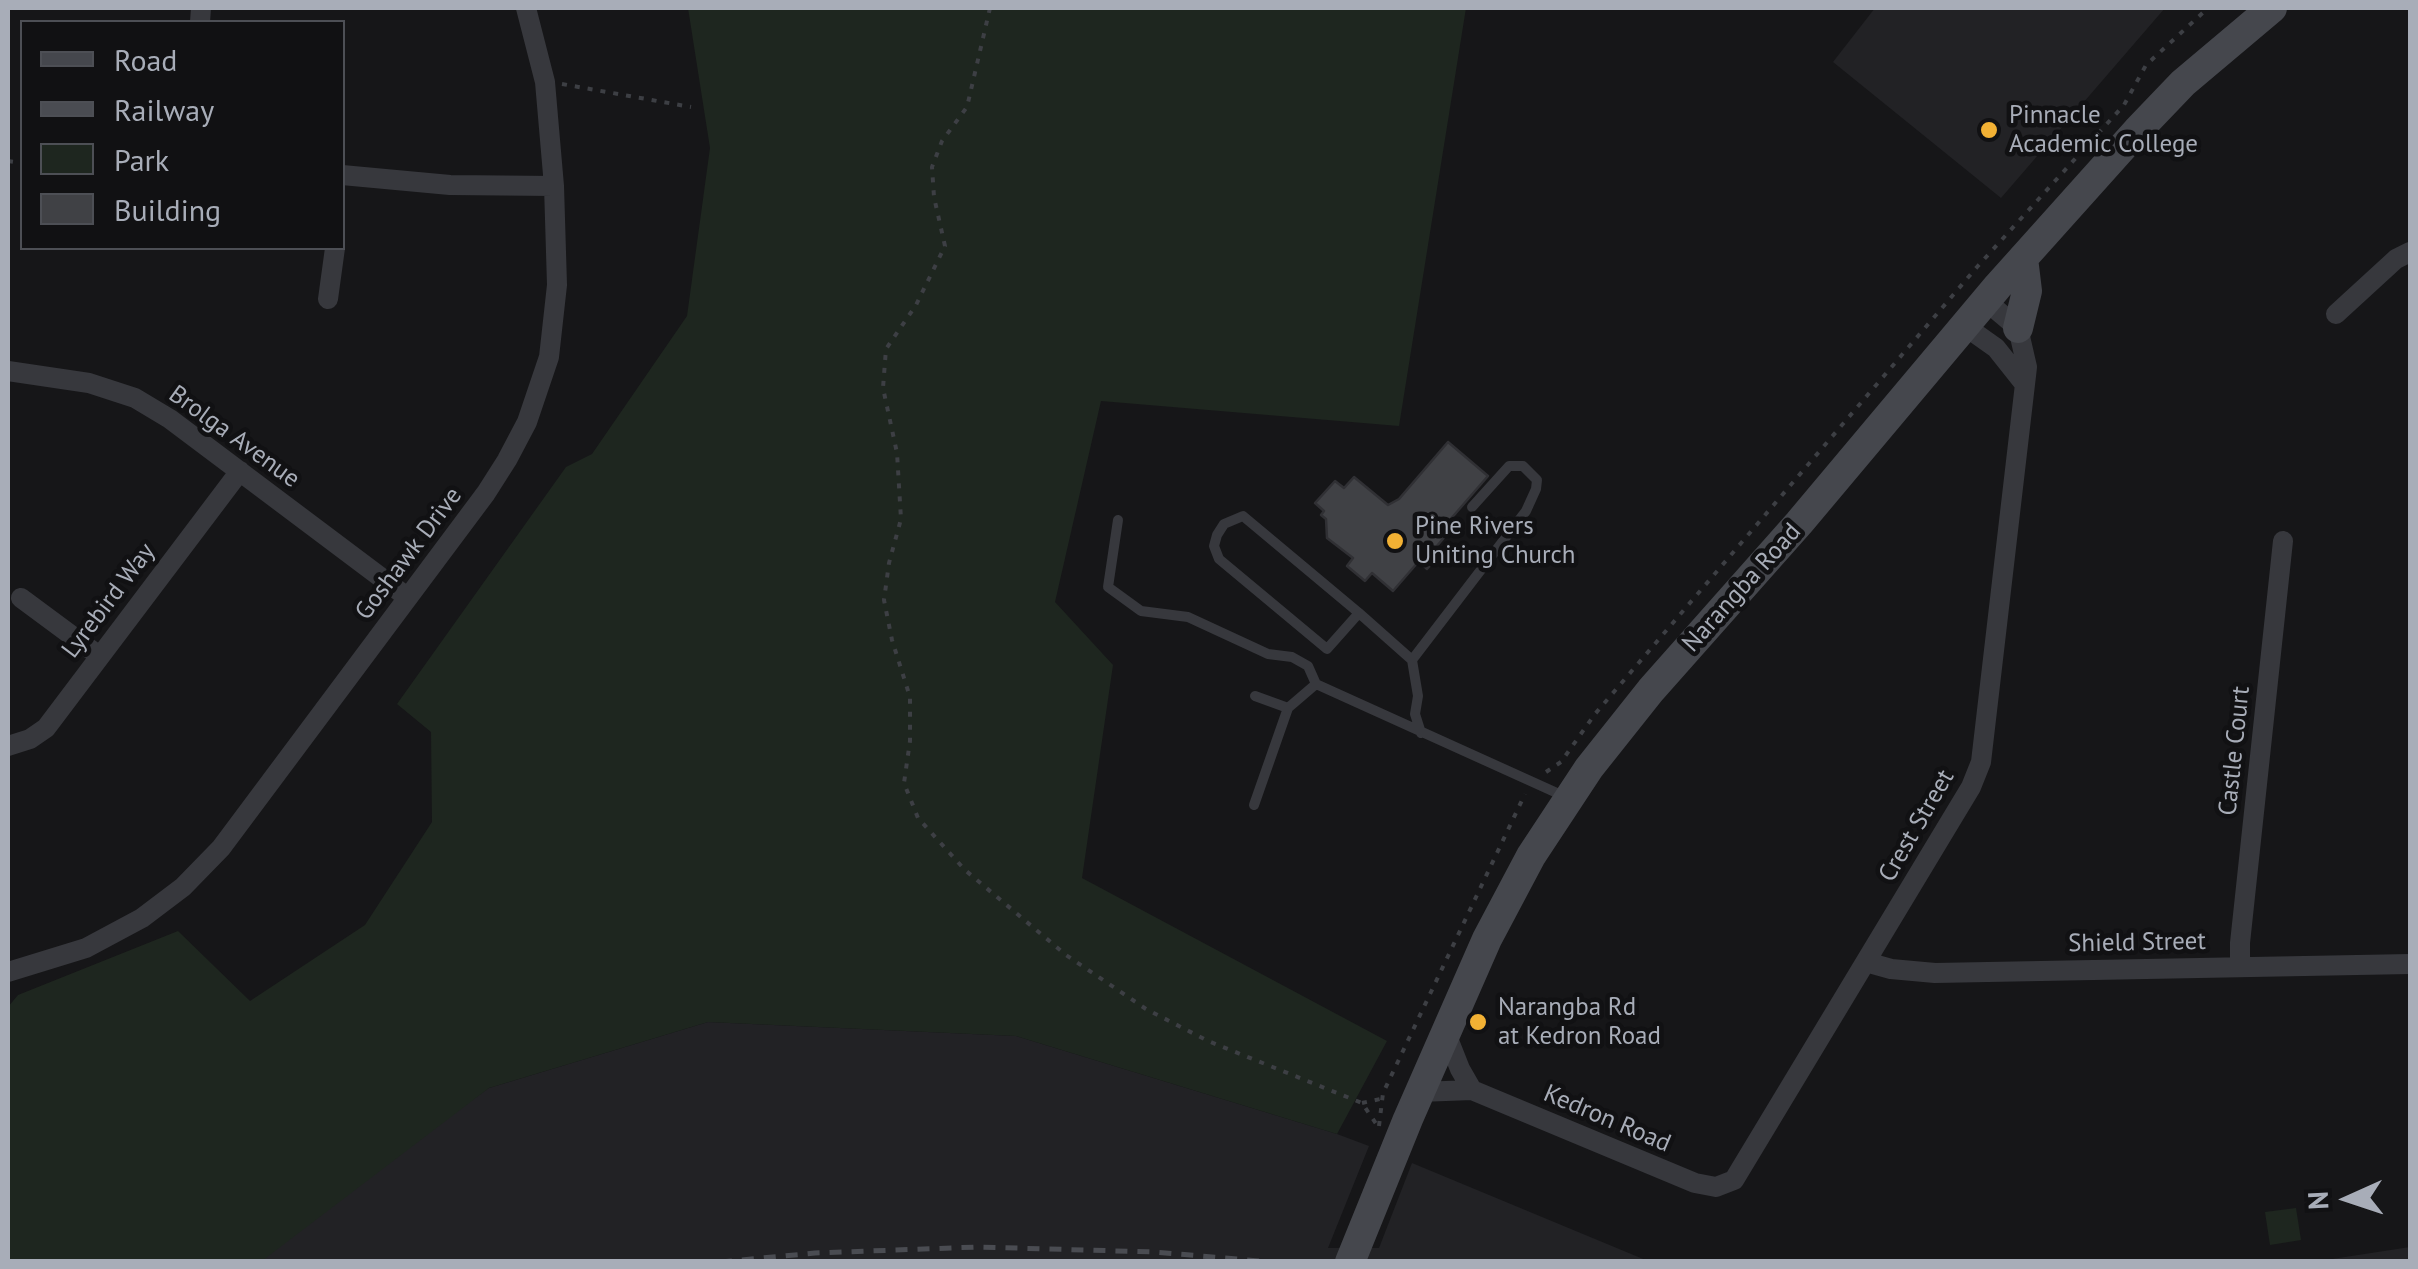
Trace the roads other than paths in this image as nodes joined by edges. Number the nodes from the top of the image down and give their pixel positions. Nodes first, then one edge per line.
1 (526, 8) edge
2 (2272, 8) edge
3 (345, 179) edge
4 (554, 186) junction
5 (335, 250) edge
6 (2410, 252) edge
7 (2023, 258) junction
8 (328, 299) dead end
9 (1986, 300) junction
10 (2336, 314) dead end
11 (1965, 326) junction
12 (2018, 328) junction
13 (8, 371) edge
14 (2023, 382) junction
15 (240, 470) junction
16 (1472, 507) dead end
17 (1118, 520) dead end
18 (2283, 541) dead end
19 (20, 598) dead end
20 (407, 598) junction
21 (1358, 613) junction
22 (98, 656) junction
23 (1412, 660) junction
24 (1316, 684) junction
25 (1255, 696) dead end
26 (1288, 708) junction
27 (1422, 732) junction
28 (8, 746) edge
29 (1569, 798) junction
30 (1254, 806) dead end
31 (1866, 962) junction
32 (2410, 964) edge
33 (2240, 966) junction
34 (8, 972) edge
35 (1445, 1032) junction
36 (1472, 1090) junction
37 (1419, 1092) junction
38 (1723, 1187) joint
39 (1356, 1248) edge

1 - 4 street, Goshawk Drive
2 - 7 main road, Narangba Road
3 - 4 street
4 - 20 street, Goshawk Drive
5 - 8 street
6 - 10 street
7 - 9 main road, Narangba Road
7 - 12 main road
9 - 11 main road, Narangba Road
9 - 12 street
11 - 14 street
11 - 29 main road, Narangba Road
12 - 14 street, Crest Street
13 - 15 street, Brolga Avenue
14 - 31 street, Crest Street
15 - 20 street, Brolga Avenue
15 - 22 street, Lyrebird Way
16 - 23 lane
17 - 24 lane
18 - 33 street, Castle Court
19 - 22 street
20 - 34 street, Goshawk Drive
21 - 21 lane
21 - 23 lane
22 - 28 street, Lyrebird Way
23 - 27 lane
24 - 26 lane
24 - 27 lane
25 - 26 lane
26 - 30 lane
27 - 29 lane
29 - 35 main road, Narangba Road
31 - 33 street, Shield Street
31 - 38 street, Crest Street
32 - 33 street, Shield Street
35 - 36 street
35 - 37 main road, Narangba Road
36 - 37 street, Kedron Road
36 - 38 street, Kedron Road
37 - 39 main road, Narangba Road

